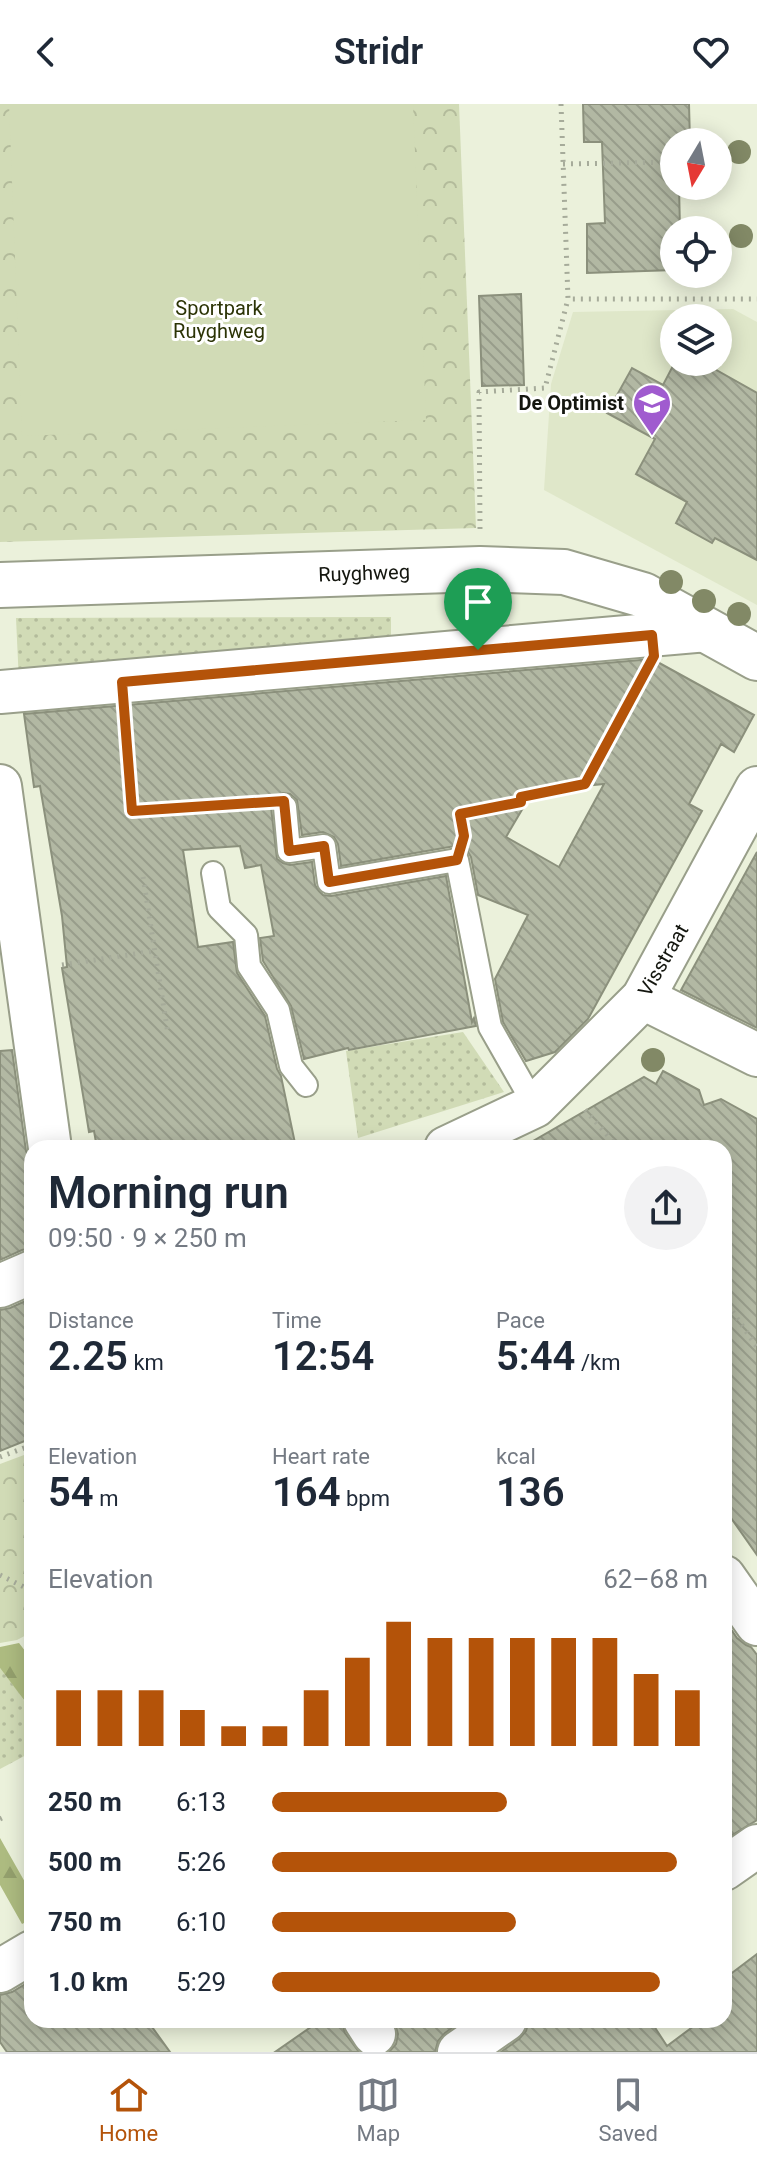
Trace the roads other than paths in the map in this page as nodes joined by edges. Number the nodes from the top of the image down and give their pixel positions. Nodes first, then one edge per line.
1 (0, 585) edge
2 (707, 630) junction
3 (757, 658) edge
4 (0, 692) edge
5 (0, 786) edge
6 (757, 788) edge
7 (285, 807) road end
8 (213, 873) dead end
9 (643, 998) junction
10 (757, 1055) edge
11 (306, 1085) dead end
12 (548, 1094) junction
13 (49, 1140) edge
14 (461, 1140) edge
15 (24, 1276) edge
16 (0, 1286) edge
17 (732, 1588) edge
18 (757, 1624) edge
19 (757, 1846) edge
20 (732, 1863) edge
21 (494, 2028) edge
22 (459, 2052) edge

1 - 2 street, Ruyghweg
2 - 3 street, Ruyghweg
2 - 4 street
5 - 13 street
6 - 9 street, Visstraat
7 - 12 lane
8 - 11 lane
9 - 10 street
9 - 12 street, Visstraat
12 - 14 street, Visstraat
15 - 16 street
17 - 18 street
19 - 20 street
21 - 22 street

